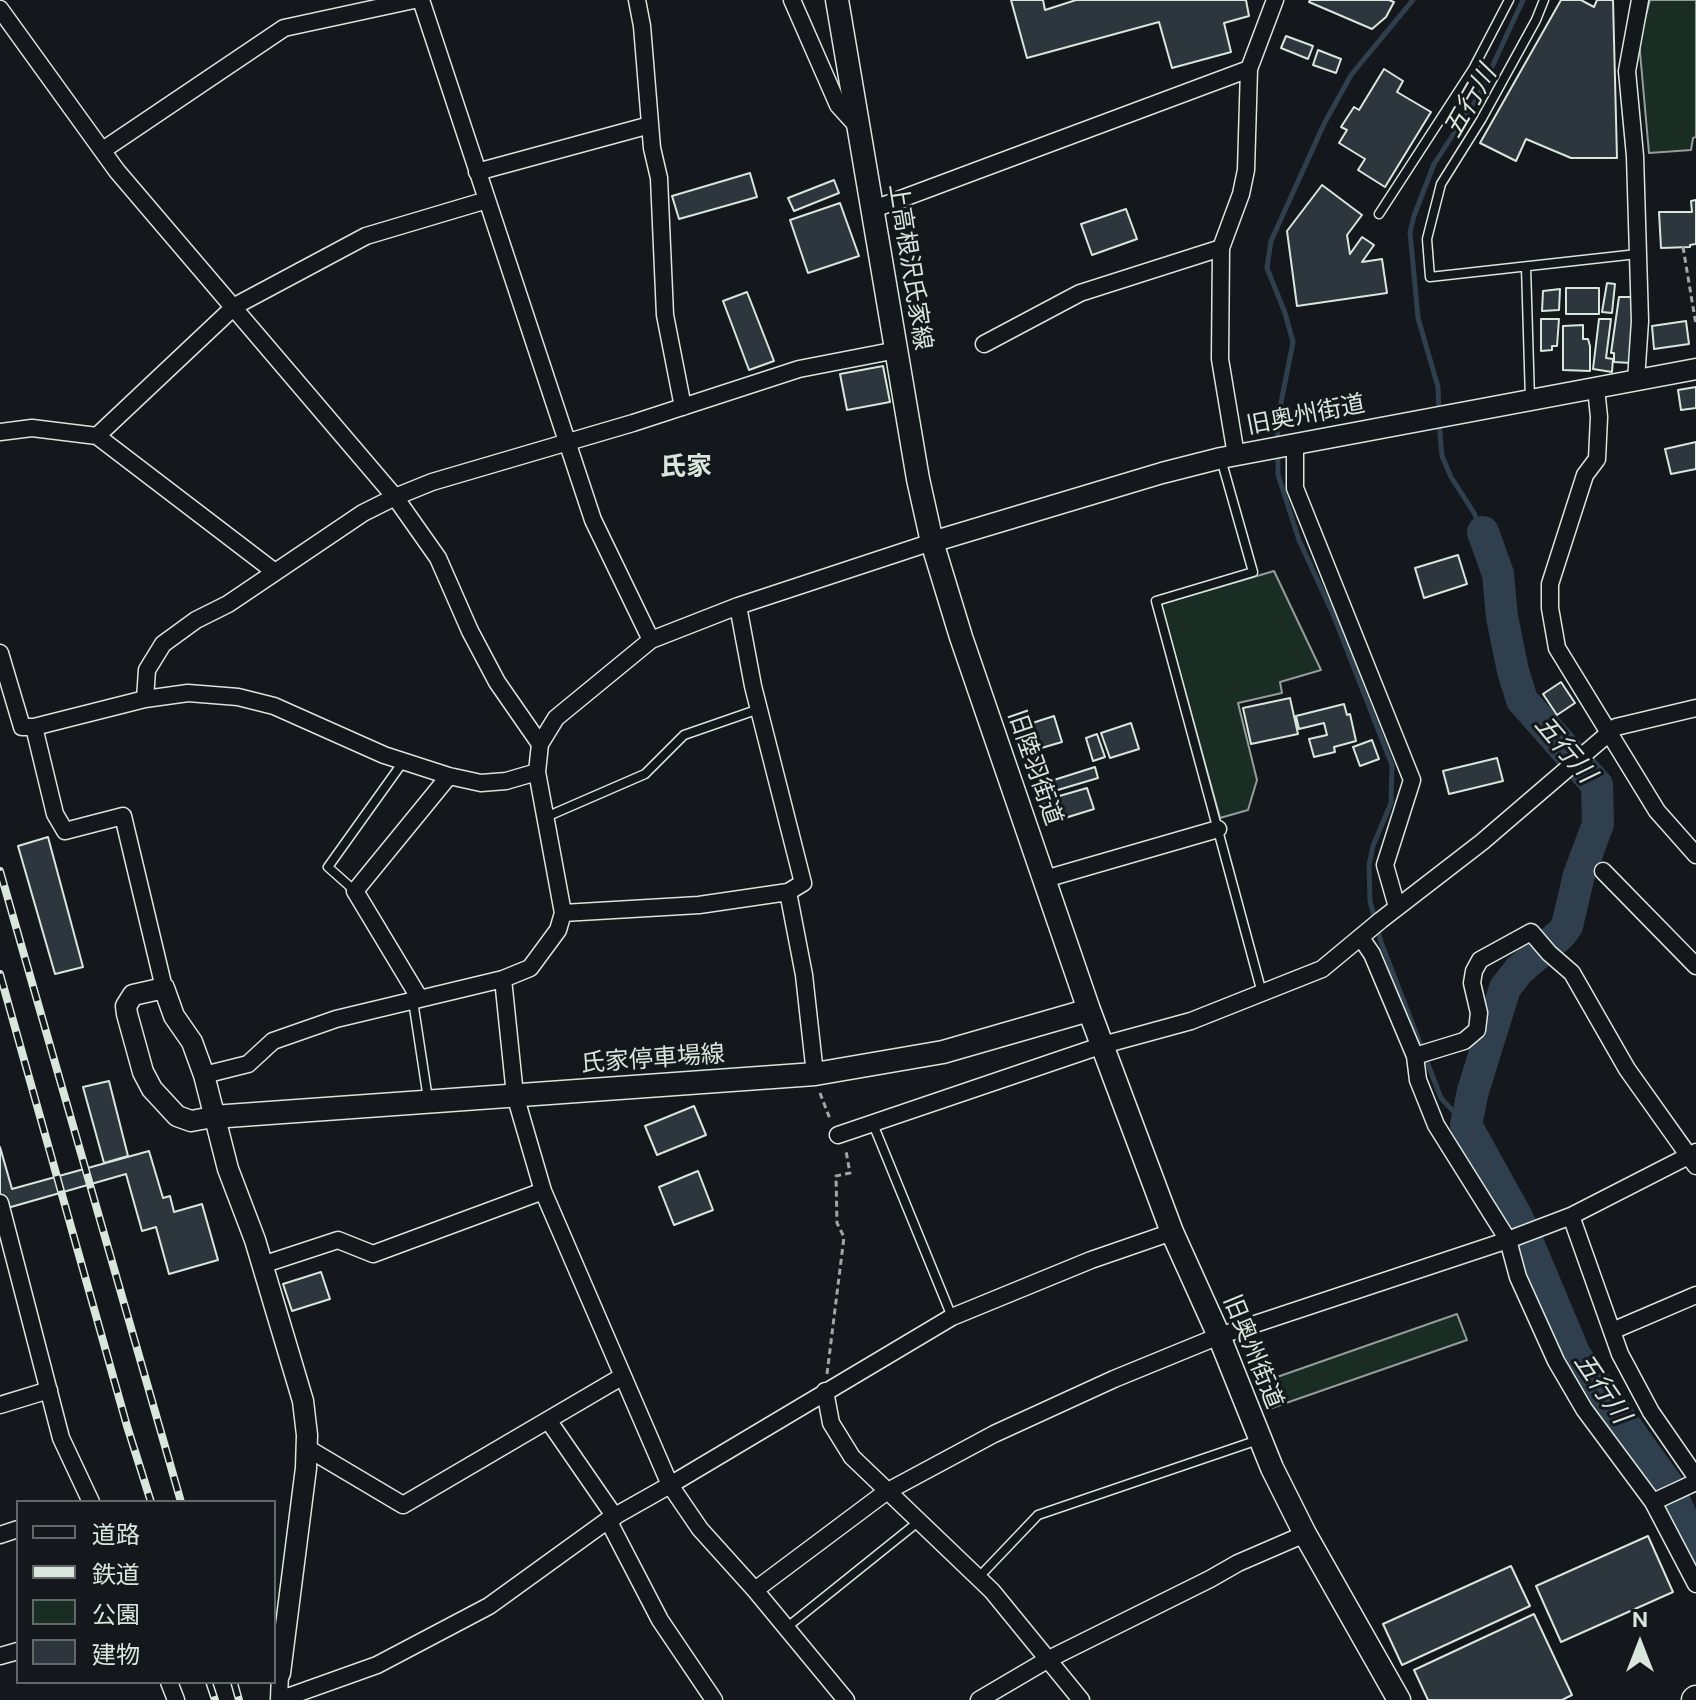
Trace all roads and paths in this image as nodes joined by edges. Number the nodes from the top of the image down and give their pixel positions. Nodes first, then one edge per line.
1 (414, 0) edge
2 (421, 0) edge
3 (637, 0) edge
4 (792, 0) edge
5 (837, 0) edge
6 (1275, 0) edge
7 (1509, 0) edge
8 (1544, 0) edge
9 (1640, 0) edge
10 (0, 9) edge
11 (1249, 69) junction
12 (650, 125) junction
13 (860, 128) junction
14 (103, 150) junction
15 (477, 172) junction
16 (487, 200) junction
17 (874, 209) junction
18 (1379, 214) dead end
19 (1683, 247) dead end
20 (1221, 248) junction
21 (1637, 254) junction
22 (1526, 267) junction
23 (235, 306) junction
24 (1696, 325) edge
25 (984, 344) dead end
26 (897, 350) junction
27 (1696, 369) edge
28 (1636, 380) junction
29 (1596, 388) junction
30 (1530, 401) junction
31 (683, 407) junction
32 (0, 432) edge
33 (97, 436) junction
34 (566, 443) junction
35 (1295, 444) junction
36 (1228, 457) junction
37 (395, 497) junction
38 (932, 542) junction
39 (275, 572) junction
40 (738, 606) junction
41 (651, 640) junction
42 (0, 653) edge
43 (145, 699) junction
44 (1696, 708) edge
45 (759, 709) junction
46 (34, 727) junction
47 (1609, 734) junction
48 (540, 744) junction
49 (403, 762) junction
50 (537, 772) junction
51 (449, 776) junction
52 (546, 817) junction
53 (1218, 829) junction
54 (1695, 854) edge
55 (1603, 871) dead end
56 (1045, 879) junction
57 (355, 891) junction
58 (788, 892) junction
59 (1397, 907) junction
60 (563, 913) junction
61 (1371, 929) junction
62 (1696, 966) edge
63 (503, 979) junction
64 (164, 988) junction
65 (1262, 993) junction
66 (417, 1000) junction
67 (1089, 1010) junction
68 (1103, 1045) junction
69 (1423, 1054) junction
70 (815, 1074) junction
71 (204, 1075) junction
72 (515, 1095) junction
73 (428, 1101) junction
74 (213, 1117) junction
75 (873, 1124) junction
76 (838, 1135) junction
77 (1694, 1159) edge
78 (543, 1191) junction
79 (0, 1203) edge
80 (1571, 1216) junction
81 (1172, 1232) junction
82 (1511, 1238) junction
83 (262, 1265) junction
84 (18, 1271) junction
85 (0, 1277) edge
86 (1696, 1295) edge
87 (952, 1317) junction
88 (1612, 1331) junction
89 (1219, 1336) junction
90 (623, 1376) junction
91 (49, 1390) junction
92 (825, 1391) junction
93 (0, 1405) edge
94 (548, 1420) junction
95 (1260, 1439) junction
96 (307, 1448) junction
97 (1691, 1483) edge
98 (670, 1485) junction
99 (886, 1492) junction
100 (90, 1500) edge
101 (1656, 1501) junction
102 (611, 1518) junction
103 (918, 1522) junction
104 (1305, 1534) junction
105 (978, 1578) junction
106 (1696, 1584) edge
107 (755, 1590) junction
108 (786, 1628) junction
109 (1047, 1660) junction
110 (280, 1673) joint
111 (714, 1700) edge
112 (846, 1700) edge
113 (979, 1700) edge
114 (1081, 1700) edge
115 (1399, 1700) edge

1 - 14 street
2 - 15 street
3 - 12 street
4 - 13 street
5 - 13 main road, 上高根沢氏家線
6 - 11 street
7 - 18 lane
8 - 22 lane
9 - 21 street
10 - 14 street
11 - 17 street
11 - 20 street
12 - 15 street
12 - 31 street
13 - 17 main road, 上高根沢氏家線
14 - 23 street
15 - 16 street
16 - 23 street
16 - 34 street
17 - 26 main road, 上高根沢氏家線
19 - 24 path
20 - 25 street
20 - 36 street
21 - 22 lane
21 - 28 street
22 - 30 lane
23 - 33 street
23 - 37 street
26 - 31 street
26 - 38 main road, 上高根沢氏家線
27 - 28 street, 旧奥州街道
28 - 29 street, 旧奥州街道
29 - 30 street, 旧奥州街道
29 - 47 street
30 - 35 street, 旧奥州街道
31 - 34 street
32 - 33 street
33 - 39 street
34 - 37 street
34 - 41 street
35 - 36 street, 旧奥州街道
35 - 59 street
36 - 38 street, 旧奥州街道
36 - 53 lane
37 - 39 street
37 - 48 street
38 - 40 street
38 - 56 main road, 旧陸羽街道
39 - 43 street
40 - 41 street
40 - 45 street
41 - 48 street
42 - 46 street
43 - 46 street
43 - 49 street
44 - 47 street
45 - 52 lane
45 - 58 street
46 - 64 street
47 - 54 street
47 - 59 street
48 - 50 street
49 - 51 street
49 - 57 lane
50 - 51 street
50 - 52 street
51 - 57 street
52 - 60 street
53 - 56 street
53 - 65 lane
55 - 62 street
56 - 67 main road, 旧陸羽街道
57 - 66 street
58 - 60 street
58 - 70 street
59 - 61 street
60 - 63 street
61 - 65 street
61 - 69 street
63 - 66 street
63 - 72 street
64 - 71 street
64 - 74 street
65 - 68 street
66 - 71 street
66 - 73 lane
67 - 68 main road, 旧奥州街道
67 - 70 main road, 氏家停車場線
68 - 75 street
68 - 81 main road, 旧奥州街道
69 - 77 street
69 - 82 street
70 - 72 main road, 氏家停車場線
70 - 76 path
71 - 74 street
72 - 73 main road, 氏家停車場線
72 - 78 street
73 - 74 main road, 氏家停車場線
74 - 83 street
75 - 76 street
75 - 87 lane
76 - 92 path
77 - 80 street
78 - 83 street
78 - 90 street
79 - 84 street
80 - 82 street
80 - 88 street
81 - 87 street
81 - 89 main road, 旧奥州街道
82 - 89 street
82 - 101 street
83 - 96 street
84 - 85 street
84 - 91 street
86 - 88 street
87 - 92 street
88 - 97 street
89 - 95 main road, 旧奥州街道
89 - 99 street
90 - 94 street
90 - 98 street
91 - 93 street
91 - 100 street
92 - 98 street
92 - 99 street
94 - 96 street
94 - 102 street
95 - 104 main road, 旧奥州街道
95 - 105 lane
96 - 110 street
97 - 101 street
98 - 102 street
98 - 107 street
99 - 103 street
99 - 107 street
101 - 106 street
102 - 110 street
102 - 111 street
103 - 105 street
103 - 108 lane
104 - 109 street
104 - 115 main road, 旧奥州街道
105 - 109 street
107 - 108 street
108 - 112 street
109 - 113 street
109 - 114 street

